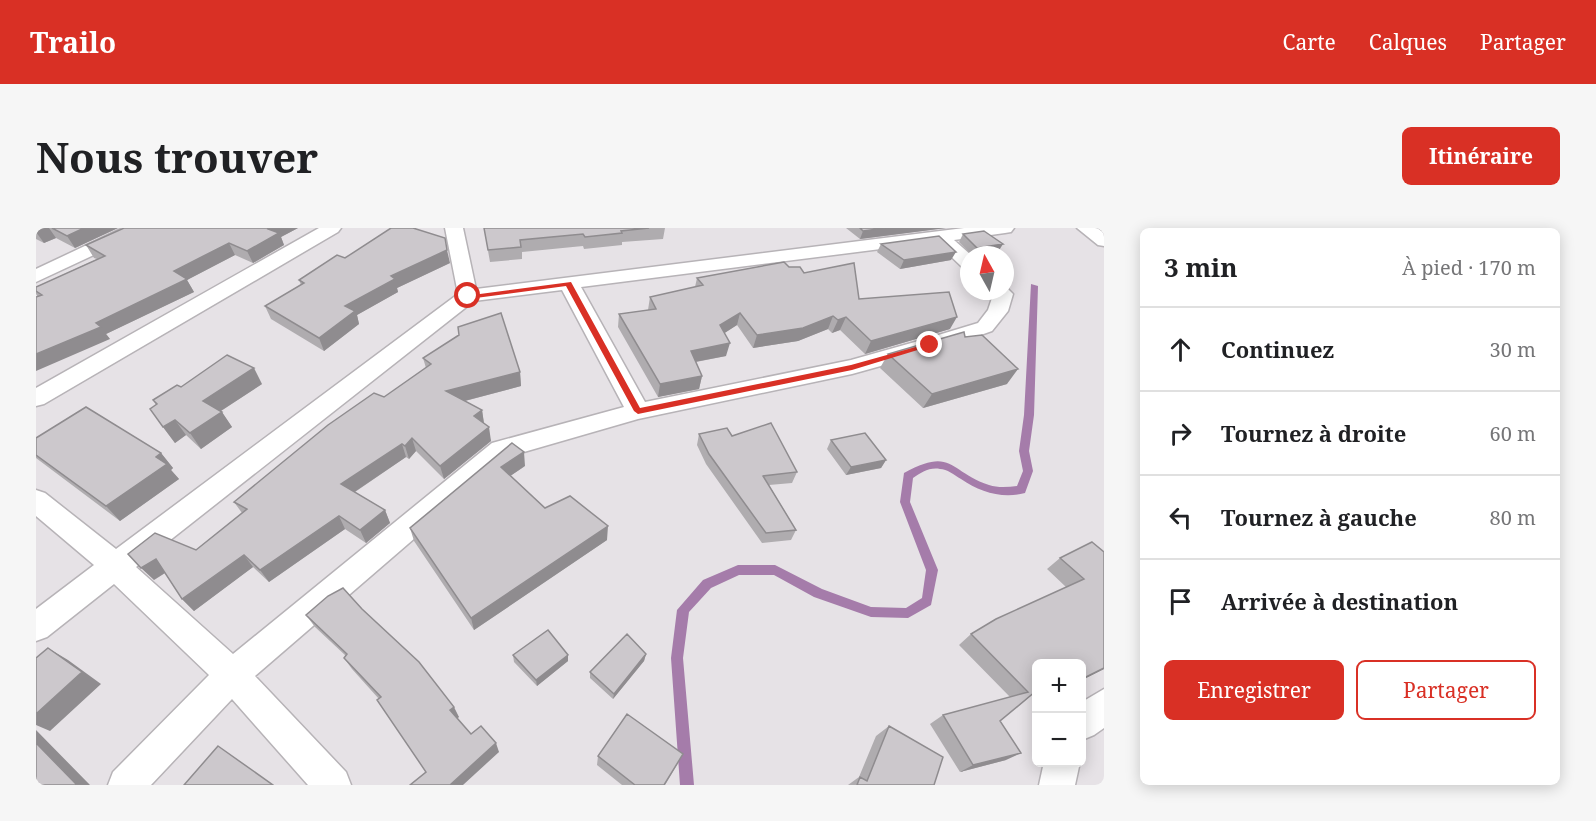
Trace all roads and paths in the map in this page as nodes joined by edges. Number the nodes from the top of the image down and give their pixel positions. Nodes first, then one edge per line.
1 (137, 228) edge
2 (332, 228) edge
3 (454, 228) edge
4 (1005, 228) edge
5 (1086, 228) edge
6 (941, 237) junction
7 (1104, 241) edge
8 (960, 255) edge
9 (36, 276) edge
10 (569, 284) junction
11 (468, 296) junction
12 (1001, 300) edge
13 (36, 398) edge
14 (638, 411) junction
15 (36, 500) edge
16 (115, 567) junction
17 (36, 627) edge
18 (232, 675) junction
19 (1104, 706) edge
20 (1086, 720) edge
21 (1061, 767) edge
22 (126, 785) edge
23 (333, 785) edge
24 (1057, 785) edge

1 - 9 street
2 - 13 street
3 - 11 street
4 - 6 street
5 - 7 street
6 - 8 street
6 - 10 street
10 - 11 street
10 - 14 street
11 - 16 street
12 - 14 street
14 - 18 street
15 - 16 street
16 - 17 street
16 - 18 street
18 - 22 street
18 - 23 street
19 - 20 street
21 - 24 street

